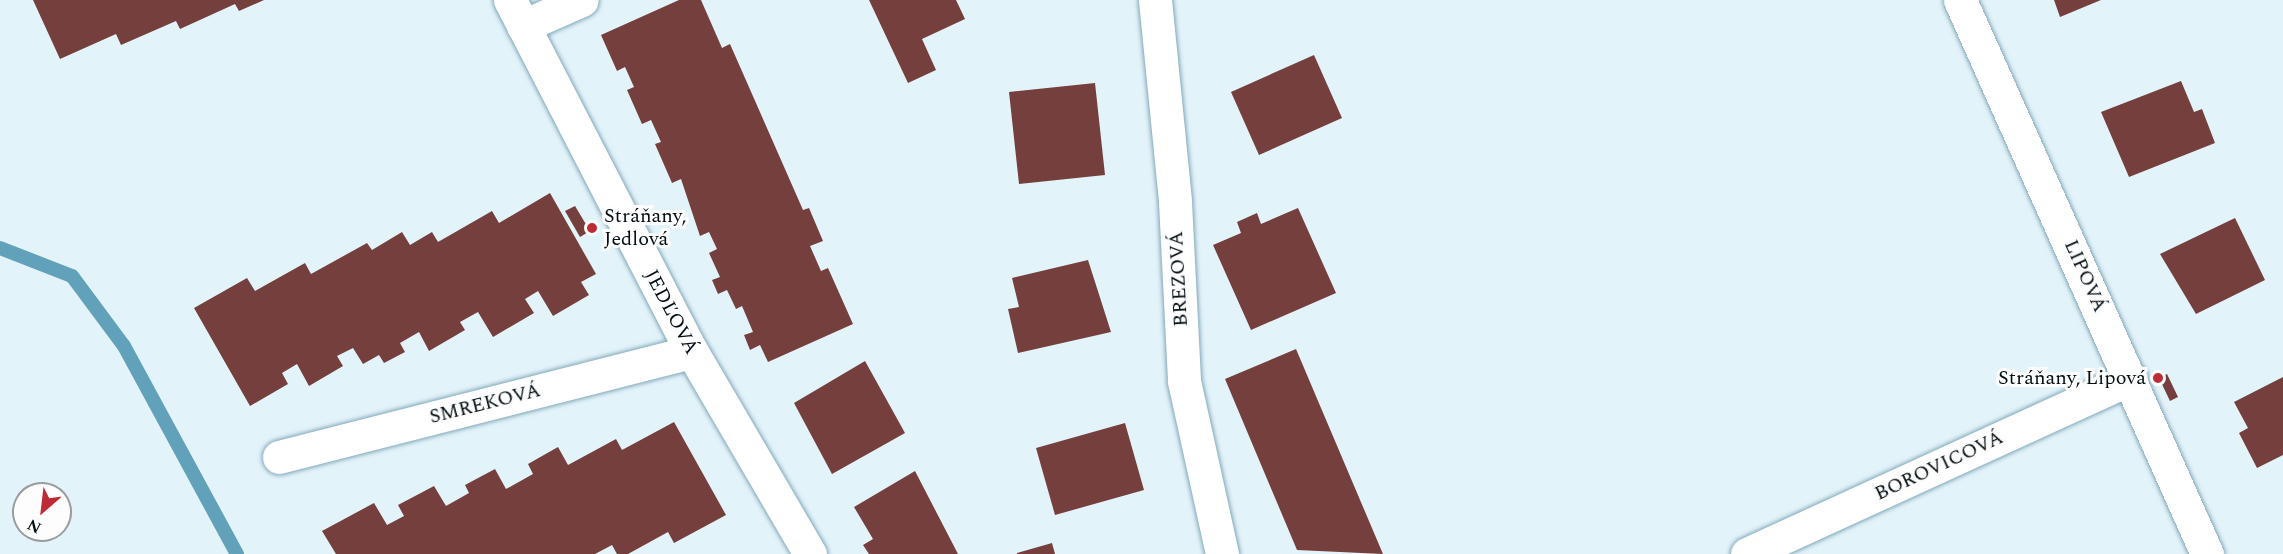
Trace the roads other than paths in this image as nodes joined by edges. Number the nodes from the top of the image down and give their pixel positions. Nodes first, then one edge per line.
1 (582, 0) edge
2 (1155, 0) edge
3 (1960, 0) edge
4 (516, 13) edge
5 (692, 352) junction
6 (2131, 378) junction
7 (279, 457) dead end
8 (810, 554) edge
9 (1222, 554) edge
10 (1747, 554) edge
11 (2207, 554) edge

1 - 4 street
2 - 9 street, BREZOVÁ
3 - 6 street, LIPOVÁ
4 - 5 street, JEDĽOVÁ
5 - 7 street, SMREKOVÁ
5 - 8 street, JEDĽOVÁ
6 - 10 street, BOROVICOVÁ
6 - 11 street, LIPOVÁ

